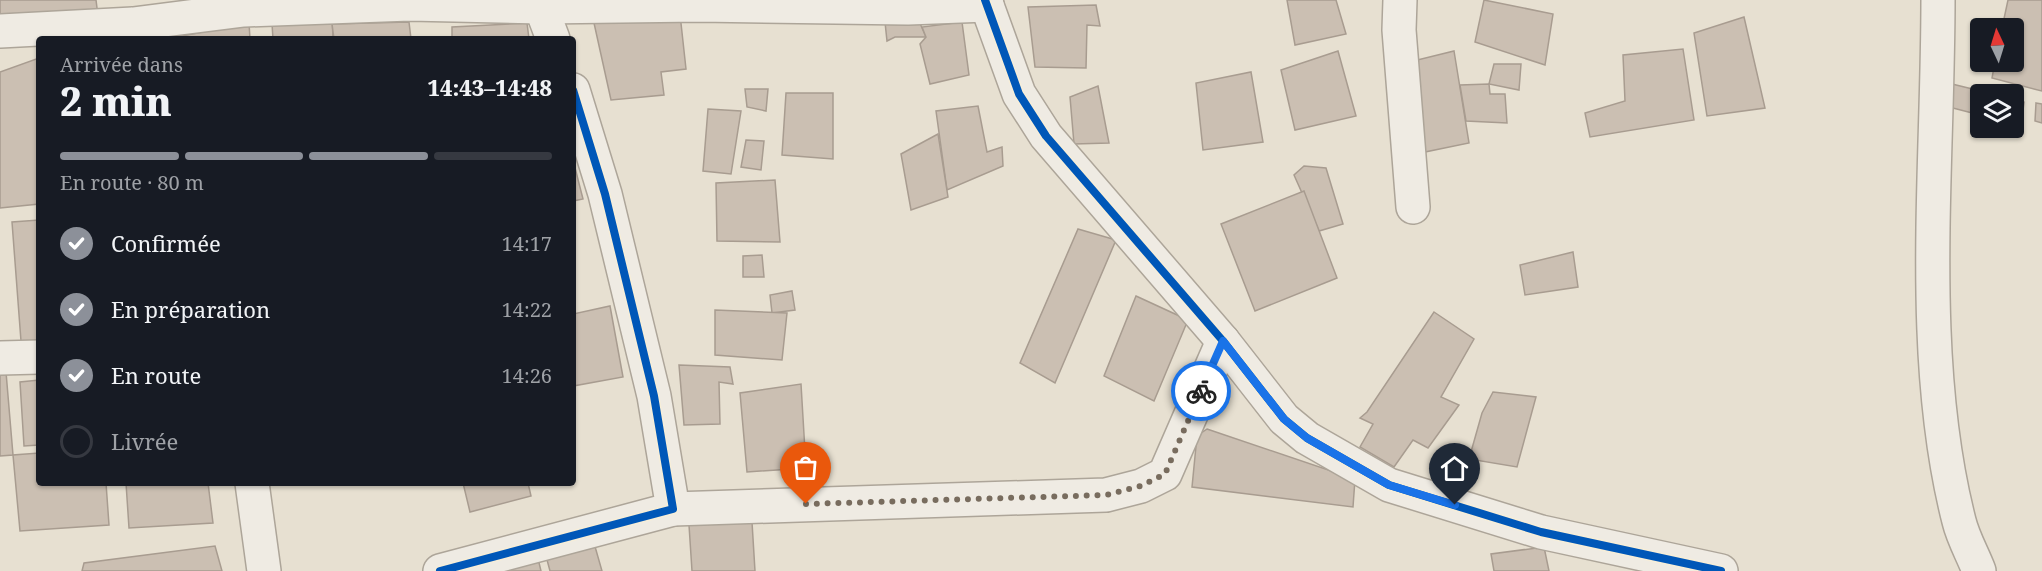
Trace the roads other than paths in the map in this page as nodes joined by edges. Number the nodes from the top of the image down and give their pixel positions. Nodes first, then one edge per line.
1 (1400, 0) edge
2 (1938, 0) edge
3 (986, 2) edge
4 (541, 3) edge
5 (133, 21) edge
6 (0, 31) edge
7 (552, 36) edge
8 (576, 100) edge
9 (1413, 207) dead end
10 (1223, 341) junction
11 (36, 357) edge
12 (0, 358) edge
13 (252, 486) edge
14 (673, 509) junction
15 (264, 571) edge
16 (440, 571) edge
17 (1720, 571) edge
18 (1979, 571) edge

1 - 9 street
2 - 18 street
3 - 4 street
3 - 10 street
4 - 5 street
4 - 7 street
5 - 6 street
8 - 14 street
10 - 14 street
10 - 17 street
11 - 12 street
13 - 15 street
14 - 16 street

